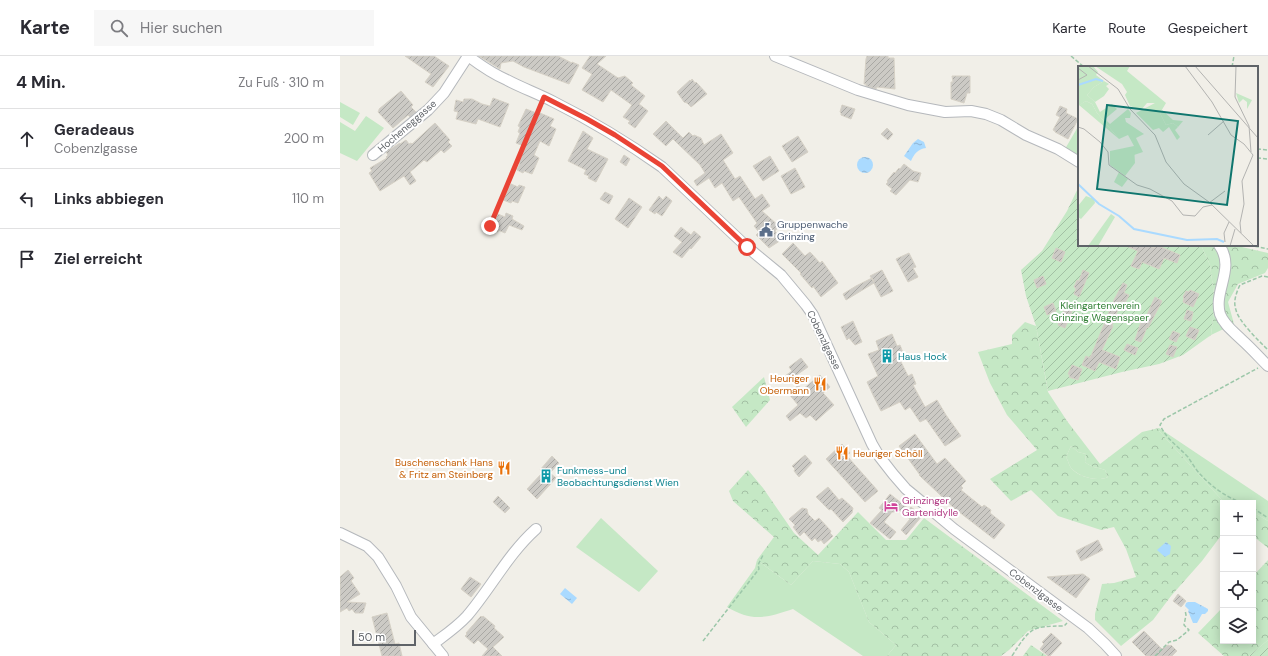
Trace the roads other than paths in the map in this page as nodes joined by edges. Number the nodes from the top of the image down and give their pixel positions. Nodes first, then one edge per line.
1 (468, 56) edge
2 (775, 56) edge
3 (373, 155) dead end
4 (1078, 161) edge
5 (1220, 246) edge
6 (1267, 365) edge
7 (536, 529) dead end
8 (340, 533) edge
9 (433, 644) junction
10 (443, 656) edge
11 (1116, 656) edge

1 - 3 street, Hocheneggasse
1 - 11 street, Cobenzlgasse
2 - 4 street
5 - 6 street
7 - 9 street
8 - 9 street
9 - 10 street

